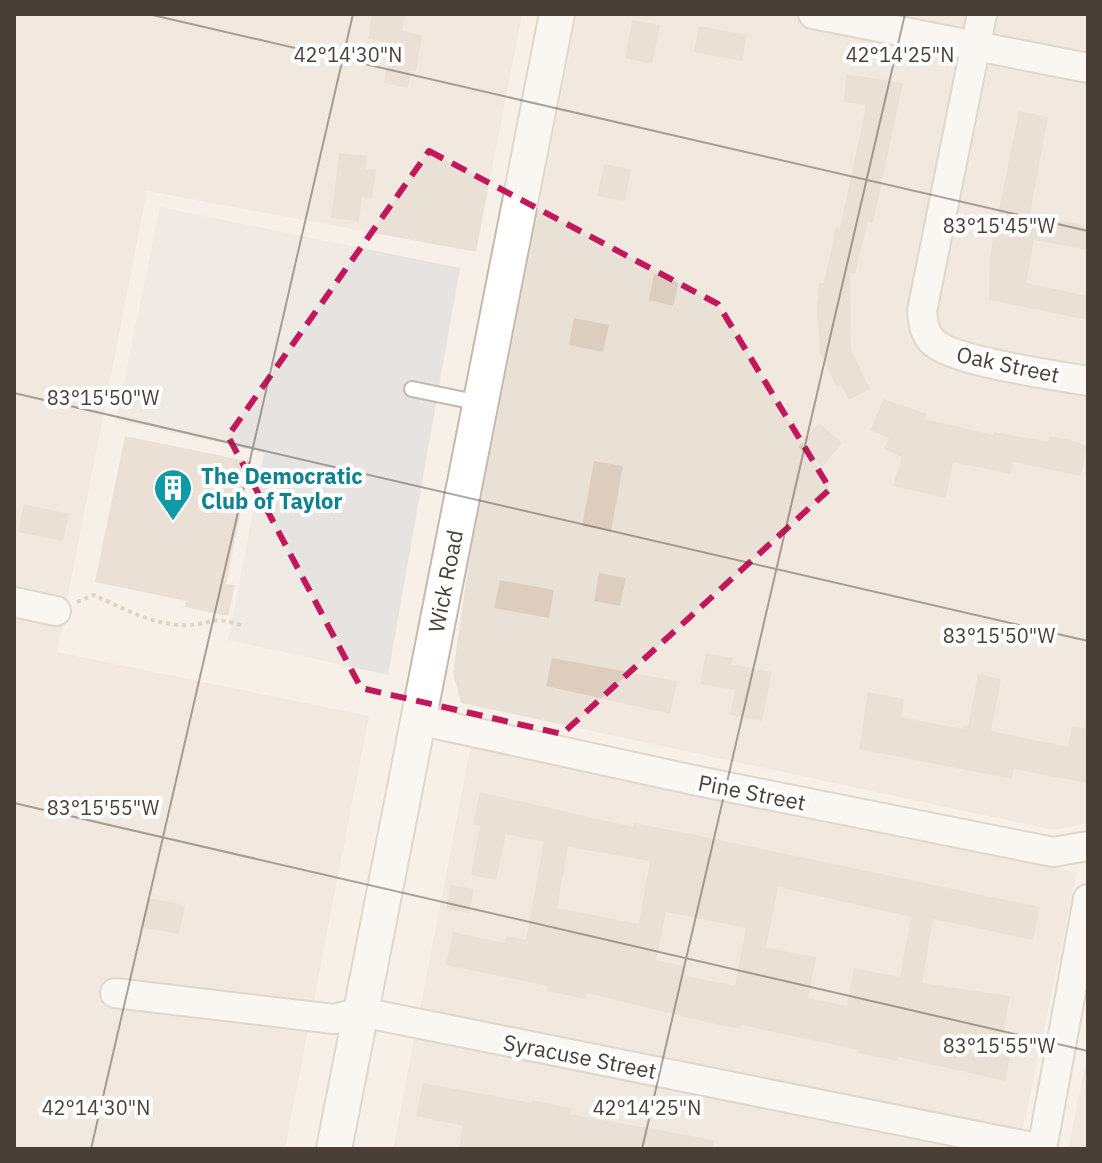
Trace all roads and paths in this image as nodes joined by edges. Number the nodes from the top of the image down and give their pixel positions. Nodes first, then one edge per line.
1 (557, 14) edge
2 (813, 14) edge
3 (982, 14) edge
4 (977, 45) junction
5 (1088, 68) edge
6 (1088, 381) edge
7 (412, 389) dead end
8 (480, 403) junction
9 (14, 602) edge
10 (56, 611) joint
11 (244, 626) dead end
12 (418, 720) junction
13 (1088, 846) edge
14 (1088, 899) edge
15 (115, 993) dead end
16 (361, 1012) junction
17 (334, 1149) edge
18 (1042, 1149) edge

1 - 8 street, Wick Road
2 - 4 street
3 - 4 street
4 - 5 street
4 - 6 street, Oak Street
7 - 8 lane
8 - 12 street, Wick Road
9 - 10 street
10 - 11 path
12 - 13 street, Pine Street
12 - 16 street, Wick Road
14 - 18 street
15 - 16 street, Syracuse Street
16 - 17 street, Wick Road
16 - 18 street, Syracuse Street

